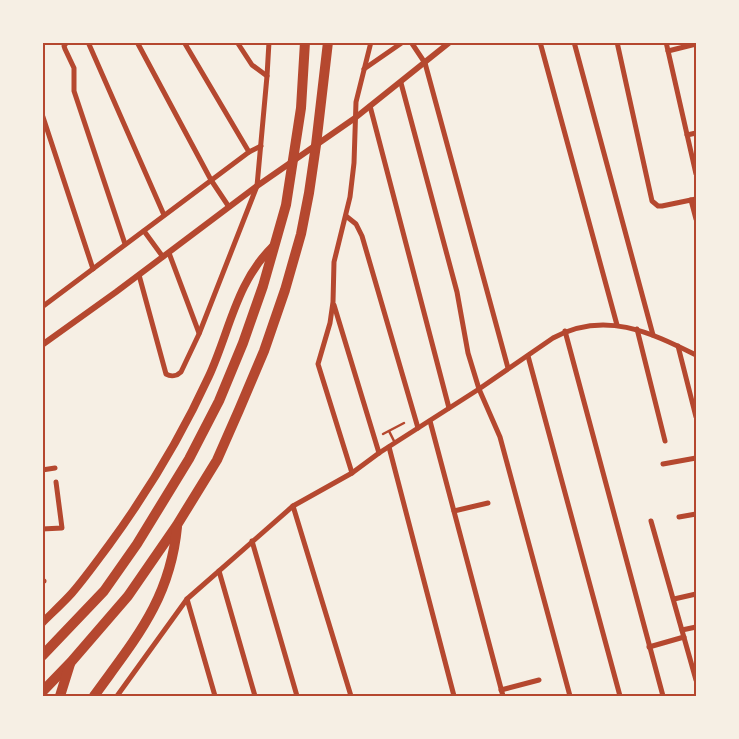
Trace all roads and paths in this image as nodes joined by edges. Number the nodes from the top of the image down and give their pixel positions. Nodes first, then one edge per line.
1 (67, 42) edge
2 (88, 42) edge
3 (138, 42) edge
4 (184, 42) edge
5 (237, 42) edge
6 (269, 42) edge
7 (305, 42) edge
8 (328, 42) edge
9 (371, 42) edge
10 (403, 42) edge
11 (411, 42) edge
12 (450, 42) edge
13 (540, 42) edge
14 (574, 42) edge
15 (617, 42) edge
16 (666, 42) edge
17 (696, 44) edge
18 (668, 51) junction
19 (425, 63) junction
20 (364, 69) junction
21 (267, 76) junction
22 (401, 83) junction
23 (370, 106) junction
24 (42, 114) edge
25 (355, 118) junction
26 (696, 133) edge
27 (687, 135) junction
28 (261, 146) junction
29 (249, 152) junction
30 (696, 174) edge
31 (211, 180) junction
32 (257, 186) junction
33 (694, 199) edge
34 (230, 207) junction
35 (164, 216) junction
36 (346, 216) junction
37 (696, 219) edge
38 (144, 231) junction
39 (125, 244) junction
40 (275, 244) junction
41 (166, 255) junction
42 (93, 269) junction
43 (139, 275) junction
44 (333, 302) junction
45 (42, 306) edge
46 (617, 325) junction
47 (637, 329) junction
48 (565, 332) junction
49 (199, 334) junction
50 (653, 335) junction
51 (42, 345) edge
52 (678, 346) junction
53 (696, 355) edge
54 (528, 356) junction
55 (508, 368) junction
56 (479, 389) junction
57 (449, 408) junction
58 (696, 417) edge
59 (430, 421) junction
60 (404, 423) dead end
61 (418, 428) junction
62 (389, 431) junction
63 (383, 434) dead end
64 (665, 441) dead end
65 (395, 443) junction
66 (389, 447) junction
67 (379, 453) junction
68 (696, 460) edge
69 (663, 464) dead end
70 (55, 468) dead end
71 (42, 470) edge
72 (352, 473) junction
73 (56, 482) dead end
74 (488, 503) dead end
75 (293, 506) junction
76 (454, 511) junction
77 (696, 514) edge
78 (679, 517) dead end
79 (651, 521) dead end
80 (177, 525) junction
81 (42, 529) edge
82 (252, 541) junction
83 (219, 571) junction
84 (696, 594) edge
85 (187, 599) junction
86 (674, 600) junction
87 (42, 623) edge
88 (696, 626) edge
89 (682, 630) junction
90 (684, 637) junction
91 (649, 647) junction
92 (42, 656) edge
93 (71, 662) junction
94 (694, 665) edge
95 (539, 680) dead end
96 (696, 680) edge
97 (501, 690) junction
98 (42, 692) edge
99 (60, 696) edge
100 (94, 696) edge
101 (117, 696) edge
102 (215, 696) edge
103 (255, 696) edge
104 (297, 696) edge
105 (351, 696) edge
106 (454, 696) edge
107 (503, 696) edge
108 (570, 696) edge
109 (620, 696) edge
110 (663, 696) edge

1 - 39 street
2 - 35 street
3 - 31 street
4 - 29 street
5 - 21 street
6 - 21 street
7 - 40 highway
8 - 80 highway
9 - 20 street
10 - 20 street
11 - 19 street
12 - 19 street
13 - 46 street
14 - 50 street
15 - 33 street
16 - 18 street
17 - 18 street
18 - 27 street
19 - 22 street
19 - 55 street
20 - 25 street
21 - 28 street
22 - 23 street
22 - 56 street
23 - 25 street
23 - 57 street
24 - 42 street
25 - 32 street
25 - 36 street
26 - 27 street
27 - 30 street
28 - 29 street
28 - 32 street
29 - 31 street
31 - 34 street
31 - 35 street
32 - 34 street
32 - 49 street
33 - 37 street
34 - 41 street
35 - 38 street
36 - 44 street
36 - 61 street
38 - 39 street
38 - 41 street
39 - 42 street
40 - 87 main road
40 - 92 highway
41 - 43 street
41 - 49 street
42 - 45 street
43 - 49 street
43 - 51 street
44 - 67 street
44 - 72 street
46 - 47 street
46 - 48 street
47 - 50 street
47 - 64 street
48 - 54 street
48 - 91 street
50 - 52 street
52 - 53 street
52 - 58 street
54 - 55 street
54 - 109 street
55 - 56 street
56 - 57 street
56 - 108 street
57 - 59 street
59 - 61 street
59 - 76 street
60 - 62 lane
61 - 65 street
62 - 63 lane
62 - 65 lane
65 - 66 street
66 - 67 street
66 - 106 street
67 - 72 street
68 - 69 street
70 - 71 street
72 - 75 street
73 - 81 street
74 - 76 street
75 - 82 street
75 - 105 street
76 - 97 street
77 - 78 street
79 - 86 street
80 - 93 highway
80 - 100 highway
82 - 83 street
82 - 104 street
83 - 85 street
83 - 103 street
84 - 86 street
85 - 101 street
85 - 102 street
86 - 89 street
88 - 89 street
89 - 90 street
90 - 91 street
90 - 94 street
91 - 110 street
93 - 98 highway
93 - 99 highway
94 - 96 street
95 - 97 street
97 - 107 street

